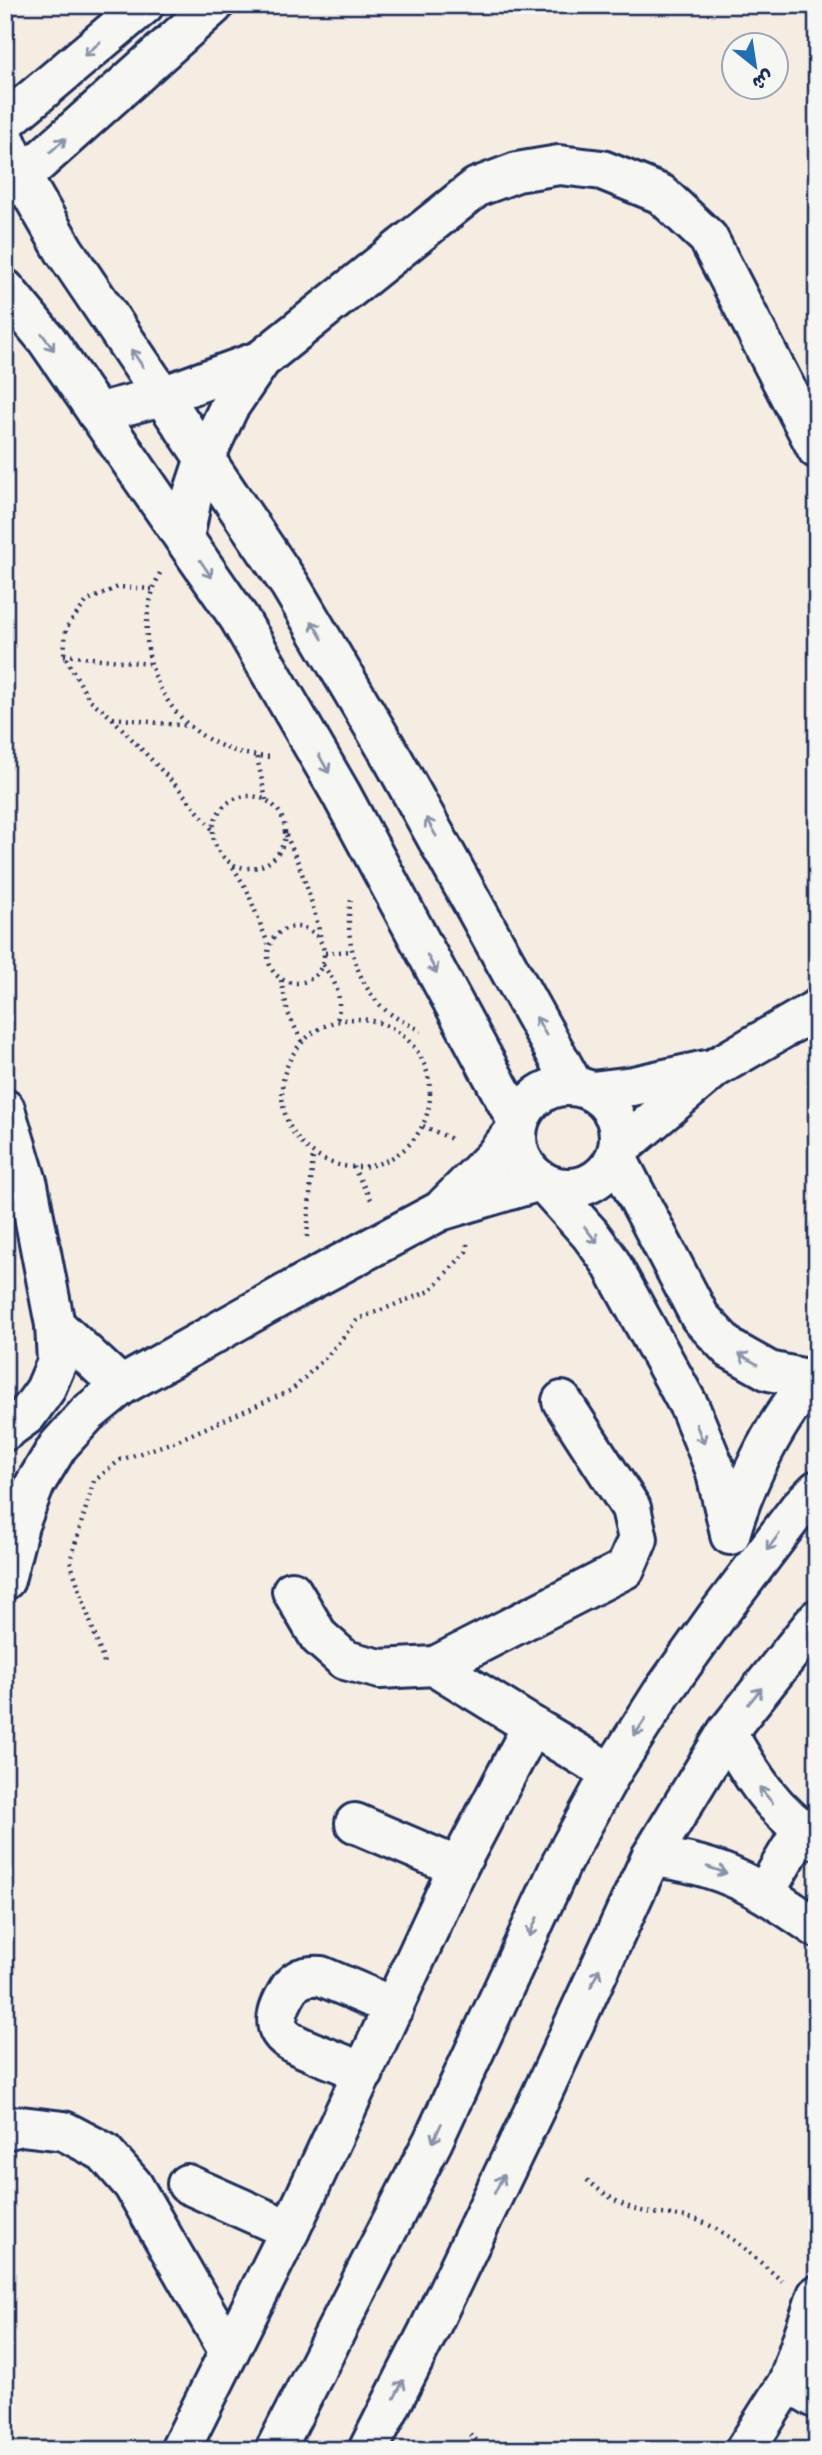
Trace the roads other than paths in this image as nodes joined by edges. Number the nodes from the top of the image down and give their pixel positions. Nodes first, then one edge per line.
1 (144, 5) edge
2 (215, 5) edge
3 (5, 122) edge
4 (5, 139) edge
5 (14, 183) edge
6 (5, 289) edge
7 (261, 360) junction
8 (162, 396) junction
9 (97, 413) junction
10 (817, 449) edge
11 (205, 458) junction
12 (184, 538) junction
13 (817, 1009) edge
14 (715, 1068) junction
15 (583, 1089) junction
16 (5, 1109) edge
17 (517, 1125) junction
18 (617, 1153) junction
19 (542, 1183) junction
20 (456, 1206) junction
21 (55, 1325) junction
22 (815, 1378) edge
23 (121, 1386) junction
24 (562, 1401) dead end
25 (5, 1431) edge
26 (817, 1490) edge
27 (730, 1533) junction
28 (7, 1567) edge
29 (292, 1591) dead end
30 (717, 1616) junction
31 (817, 1619) edge
32 (435, 1666) junction
33 (532, 1726) junction
34 (727, 1732) junction
35 (611, 1773) junction
36 (355, 1823) dead end
37 (809, 1835) edge
38 (650, 1857) junction
39 (458, 1867) junction
40 (765, 1892) junction
41 (817, 1928) edge
42 (394, 2007) junction
43 (364, 2073) junction
44 (5, 2130) edge
45 (187, 2184) dead end
46 (290, 2230) junction
47 (814, 2301) edge
48 (229, 2352) junction
49 (802, 2391) edge
50 (180, 2450) edge
51 (275, 2450) edge
52 (368, 2450) edge
53 (745, 2450) edge

1 -> 3 street
5 -> 2 street
4 - 5 street
8 -> 5 street
6 -> 9 street
7 - 8 street
7 - 10 street
7 - 11 street
8 - 9 street
8 - 11 street
9 - 12 street
11 - 12 street
15 -> 11 street
12 -> 17 street
13 - 14 street
14 - 15 street
14 - 18 street
15 - 17 street
15 - 18 street
16 - 21 street
17 - 19 street
17 - 20 street
18 - 19 street
22 -> 18 street
19 - 20 street
19 -> 27 street
20 - 23 street
21 - 23 street
21 - 25 street
22 - 27 street
23 - 28 street
24 - 32 street
26 -> 30 street
27 - 30 street
29 - 32 street
30 -> 35 street
34 -> 31 street
32 - 33 street
33 - 35 street
33 - 39 street
37 -> 34 street
34 - 38 street
35 -> 51 street
36 - 39 street
37 - 40 street
38 -> 40 street
52 -> 38 street
39 - 42 street
40 - 41 street
42 - 43 street
42 - 43 street
43 - 46 street
44 - 48 street
45 - 46 street
46 - 48 street
47 - 49 street
48 - 50 street
49 - 53 street

